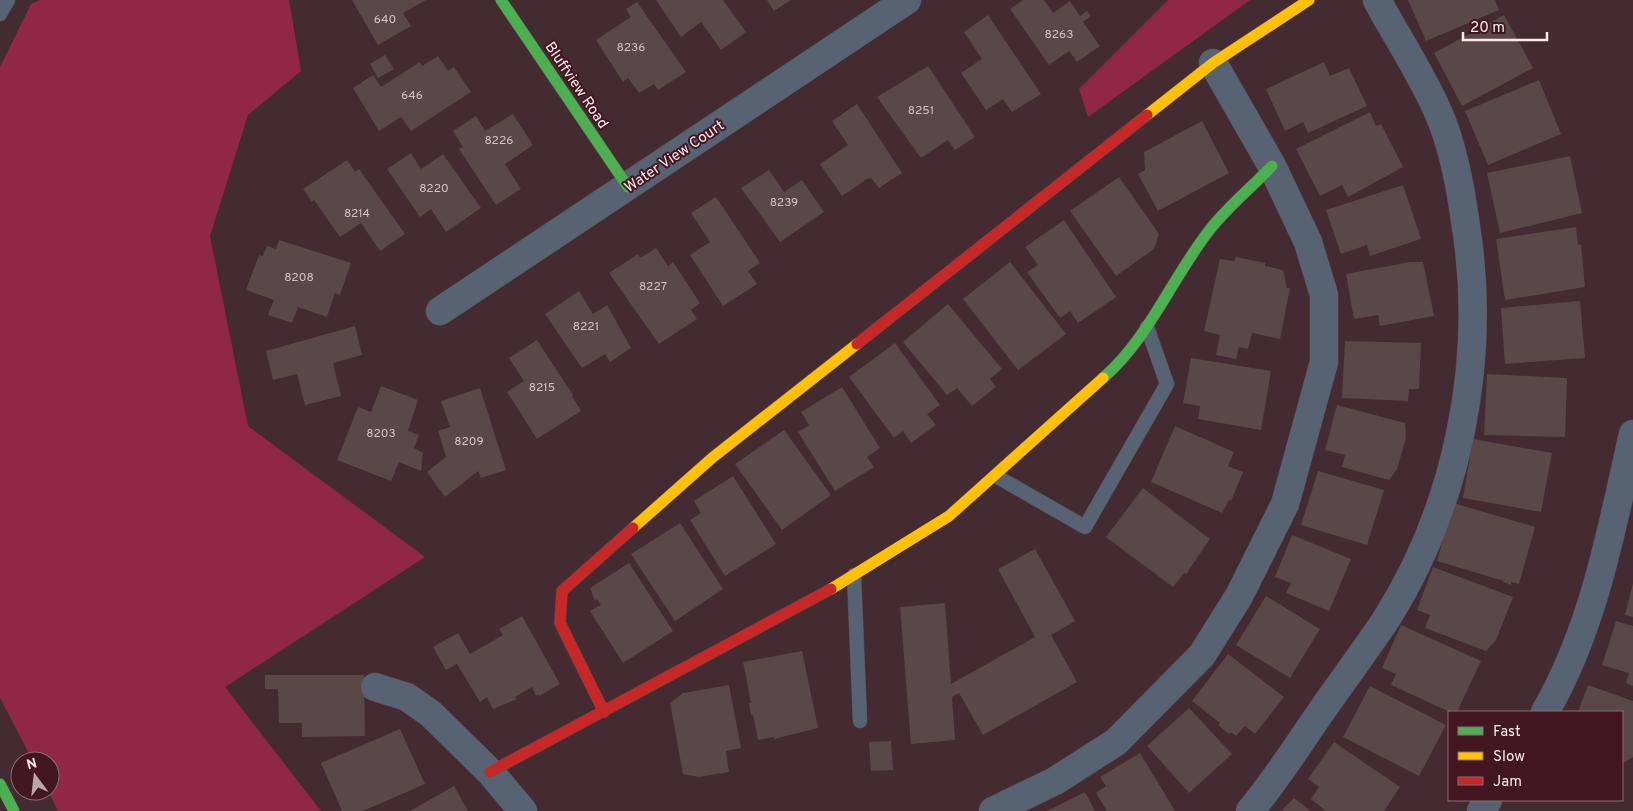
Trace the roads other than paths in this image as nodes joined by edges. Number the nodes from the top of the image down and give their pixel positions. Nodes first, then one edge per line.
1 (8, 0) edge
2 (501, 0) edge
3 (907, 0) edge
4 (1309, 0) edge
5 (1377, 0) edge
6 (0, 14) edge
7 (1213, 63) junction
8 (1272, 166) junction
9 (628, 187) junction
10 (440, 311) dead end
11 (1147, 327) junction
12 (1633, 434) edge
13 (996, 476) junction
14 (854, 575) junction
15 (375, 686) dead end
16 (1546, 711) edge
17 (604, 712) junction
18 (860, 721) dead end
19 (490, 772) junction
20 (0, 784) edge
21 (14, 811) edge
22 (523, 811) edge
23 (993, 811) edge
24 (1250, 811) edge

1 - 6 lane
2 - 9 street, Bluffview Road
3 - 9 street, Water View Court
4 - 7 street
5 - 24 street
7 - 8 street
7 - 17 street
8 - 11 street
8 - 23 street
9 - 10 street, Water View Court
11 - 13 street
11 - 13 lane
12 - 16 street
13 - 14 street
14 - 17 street
14 - 18 lane
15 - 19 street
17 - 19 street
19 - 22 street
20 - 21 street

